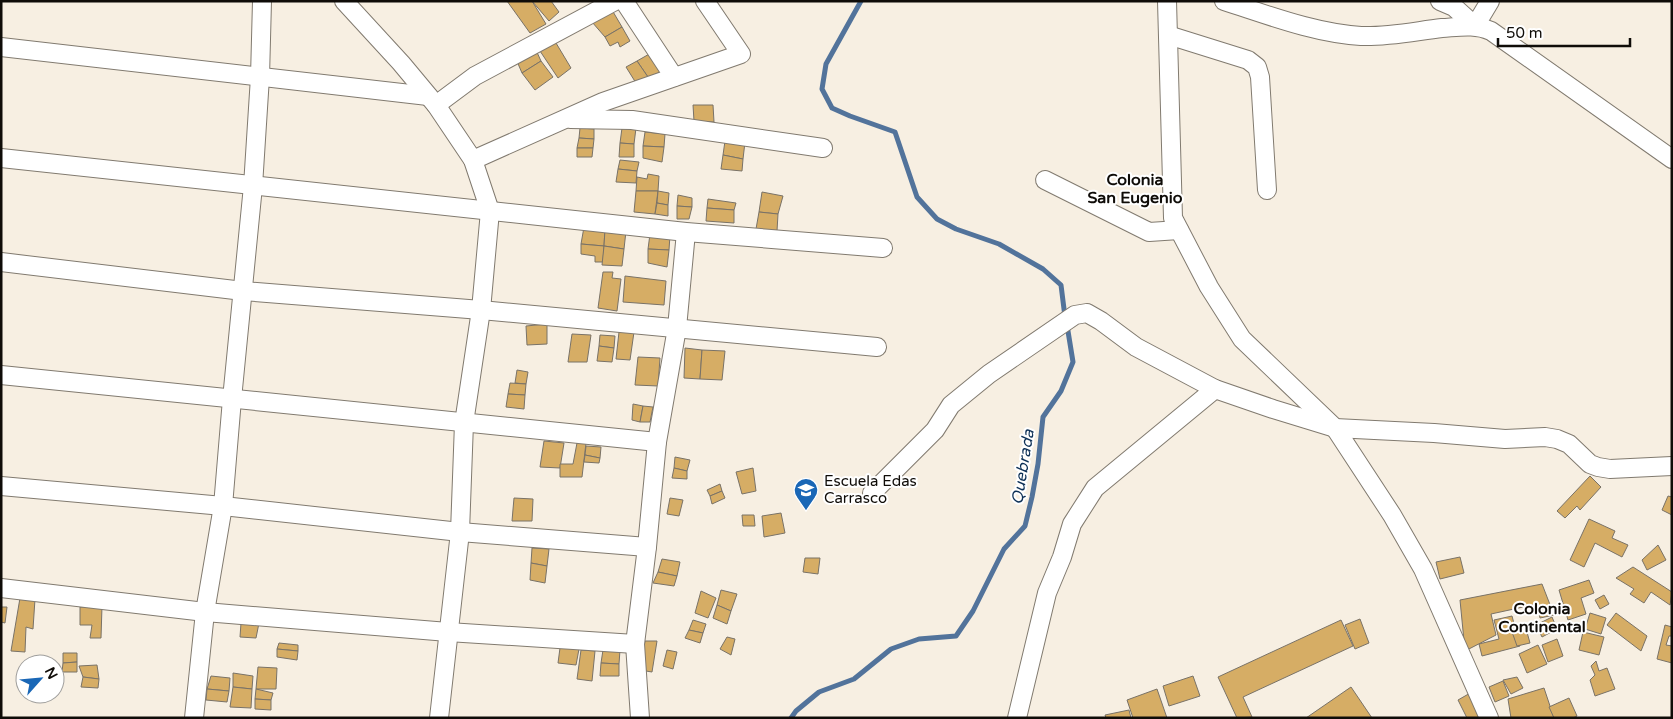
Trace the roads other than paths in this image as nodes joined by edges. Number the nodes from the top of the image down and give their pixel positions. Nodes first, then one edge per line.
1 (262, 1) edge
2 (344, 1) edge
3 (615, 1) edge
4 (624, 1) edge
5 (705, 1) edge
6 (1167, 1) edge
7 (1224, 1) edge
8 (1440, 1) edge
9 (1490, 1) edge
10 (1475, 26) junction
11 (1168, 36) junction
12 (1, 47) edge
13 (260, 77) junction
14 (674, 77) junction
15 (432, 101) junction
16 (564, 119) junction
17 (822, 148) dead end
18 (1, 158) edge
19 (1672, 159) edge
20 (473, 160) junction
21 (1045, 180) dead end
22 (253, 186) junction
23 (1267, 190) dead end
24 (490, 211) junction
25 (1179, 230) junction
26 (686, 232) junction
27 (882, 248) dead end
28 (1, 262) edge
29 (243, 291) junction
30 (481, 310) junction
31 (678, 328) junction
32 (877, 348) dead end
33 (1, 375) edge
34 (1214, 389) junction
35 (232, 399) junction
36 (464, 424) junction
37 (1335, 428) junction
38 (657, 442) junction
39 (1672, 466) edge
40 (1, 486) edge
41 (872, 493) dead end
42 (223, 506) junction
43 (460, 532) junction
44 (647, 547) junction
45 (1, 588) edge
46 (205, 612) junction
47 (448, 632) junction
48 (636, 644) junction
49 (195, 718) edge
50 (439, 718) edge
51 (640, 718) edge
52 (1017, 718) edge
53 (1489, 718) edge

1 - 13 street
2 - 15 street
3 - 15 street
4 - 14 street
5 - 14 street
6 - 11 street
7 - 10 street
8 - 10 street
9 - 10 street
10 - 19 street
11 - 23 street
11 - 25 street
12 - 13 street
13 - 15 street
13 - 22 street
14 - 16 street
15 - 20 street
16 - 17 street
16 - 20 street
18 - 22 street
20 - 24 street
21 - 25 street
22 - 24 street
22 - 29 street
24 - 26 street
24 - 30 street
25 - 37 street
26 - 27 street
26 - 31 street
28 - 29 street
29 - 30 street
29 - 35 street
30 - 31 street
30 - 36 street
31 - 32 street
31 - 38 street
33 - 35 street
34 - 37 street
34 - 41 street
34 - 52 street
35 - 36 street
35 - 42 street
36 - 38 street
36 - 43 street
37 - 39 street
37 - 53 street
38 - 44 street
40 - 42 street
42 - 43 street
42 - 46 street
43 - 44 street
43 - 47 street
44 - 48 street
45 - 46 street
46 - 47 street
46 - 49 street
47 - 48 street
47 - 50 street
48 - 51 street

